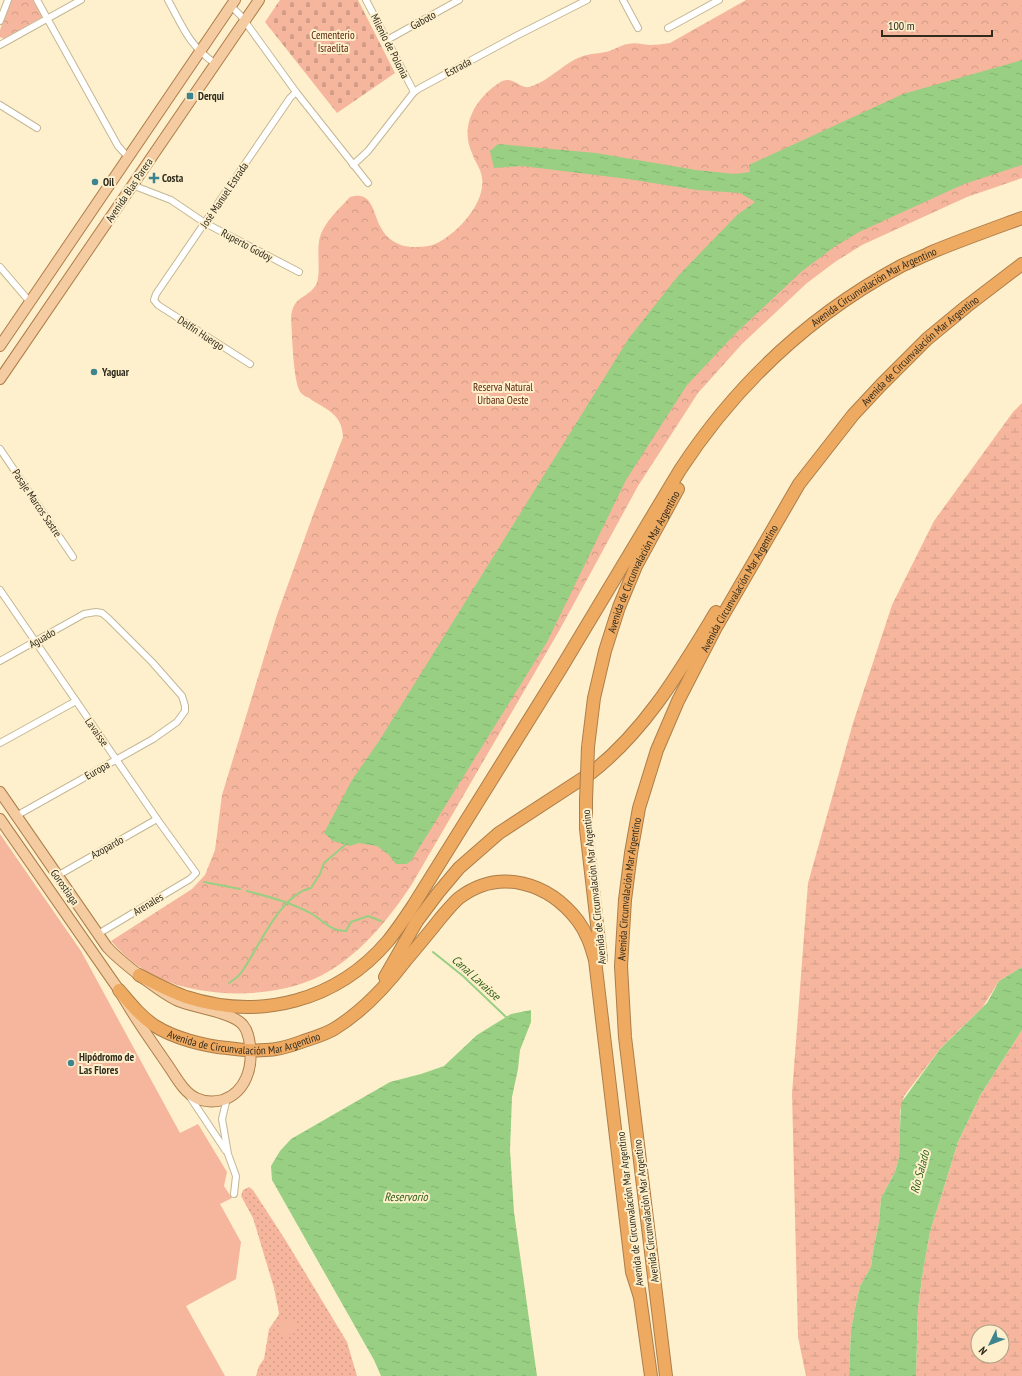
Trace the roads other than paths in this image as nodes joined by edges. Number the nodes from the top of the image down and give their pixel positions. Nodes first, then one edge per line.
1 (8, 0) edge
2 (37, 0) edge
3 (81, 0) edge
4 (168, 0) edge
5 (259, 0) edge
6 (366, 0) edge
7 (459, 0) edge
8 (587, 0) edge
9 (623, 0) edge
10 (719, 0) edge
11 (233, 3) edge
12 (48, 19) junction
13 (0, 21) edge
14 (245, 21) junction
15 (638, 28) dead end
16 (668, 28) dead end
17 (387, 40) junction
18 (0, 45) edge
19 (200, 52) junction
20 (216, 64) junction
21 (296, 92) junction
22 (414, 92) junction
23 (0, 105) edge
24 (37, 128) dead end
25 (128, 157) junction
26 (353, 165) junction
27 (368, 183) dead end
28 (132, 185) junction
29 (1022, 218) edge
30 (205, 222) junction
31 (1022, 264) edge
32 (0, 268) edge
33 (299, 272) dead end
34 (154, 300) joint
35 (30, 302) junction
36 (0, 346) edge
37 (250, 364) dead end
38 (0, 380) edge
39 (745, 386) junction
40 (828, 448) joint
41 (0, 449) edge
42 (800, 484) junction
43 (73, 557) dead end
44 (0, 590) edge
45 (36, 641) junction
46 (0, 661) edge
47 (76, 701) junction
48 (177, 722) joint
49 (0, 743) edge
50 (116, 759) junction
51 (2, 799) edge
52 (16, 816) junction
53 (0, 819) edge
54 (157, 819) junction
55 (196, 873) joint
56 (57, 876) junction
57 (98, 934) junction
58 (139, 975) junction
59 (119, 990) junction
60 (373, 997) junction
61 (251, 1051) junction
62 (184, 1088) junction
63 (227, 1098) junction
64 (228, 1154) junction
65 (234, 1194) dead end
66 (640, 1297) junction
67 (651, 1376) edge
68 (666, 1376) edge

1 - 13 street
2 - 12 street
3 - 12 street
4 - 19 street
5 - 14 main road, Avenida Blas Parera
6 - 17 street, Milenio de Polonia
7 - 17 street, Gaboto
8 - 22 street, Estrada
9 - 15 street
10 - 16 street
11 - 14 street
11 - 19 main road, Avenida Blas Parera
12 - 18 street
12 - 25 street
14 - 20 main road, Avenida Blas Parera
14 - 21 street
17 - 22 street, Milenio de Polonia
19 - 20 street
19 - 25 main road, Avenida Blas Parera
20 - 28 main road, Avenida Blas Parera
21 - 26 street
21 - 30 street, José Manuel Estrada
22 - 26 street, Estrada
23 - 24 street
25 - 35 main road, Avenida Blas Parera
26 - 27 street
28 - 30 street, Ruperto Godoy
28 - 38 main road, Avenida Blas Parera
29 - 39 highway, Avenida Circunvalación Mar Argentino
30 - 33 street, Ruperto Godoy
30 - 34 street, José Manuel Estrada
31 - 40 highway, Avenida de Circunvalación Mar Argentino
32 - 35 street
34 - 37 street, Delfín Huergo
35 - 36 main road, Avenida Blas Parera
39 - 58 highway
39 - 66 highway, Avenida de Circunvalación Mar Argentino, bridge
40 - 42 highway, Avenida Circunvalación Mar Argentino
41 - 43 street, Pasaje Marcos Sastre
42 - 60 highway
42 - 68 highway, Avenida Circunvalación Mar Argentino
44 - 45 street, Lavaisse
45 - 46 street, Aguado
45 - 47 street, Lavaisse
45 - 48 street, Aguado
47 - 49 street
47 - 50 street, Lavaisse
48 - 50 street, Europa
50 - 52 street, Europa
50 - 54 street, Lavaisse
51 - 52 main road, Gorostiaga
52 - 56 main road, Gorostiaga
53 - 59 main road, Gorostiaga
54 - 55 street, Lavaisse
54 - 56 street, Azopardo
55 - 57 street, Arenales
56 - 57 main road, Gorostiaga
57 - 58 main road, Gorostiaga
58 - 61 main road, Gorostiaga
59 - 61 highway, Avenida de Circunvalación Mar Argentino
59 - 62 main road, Gorostiaga
60 - 61 highway, Avenida de Circunvalación Mar Argentino
60 - 66 highway
61 - 63 main road, Gorostiaga
62 - 63 main road, Gorostiaga
62 - 64 street
63 - 64 street
64 - 65 street
66 - 67 highway, Avenida de Circunvalación Mar Argentino

